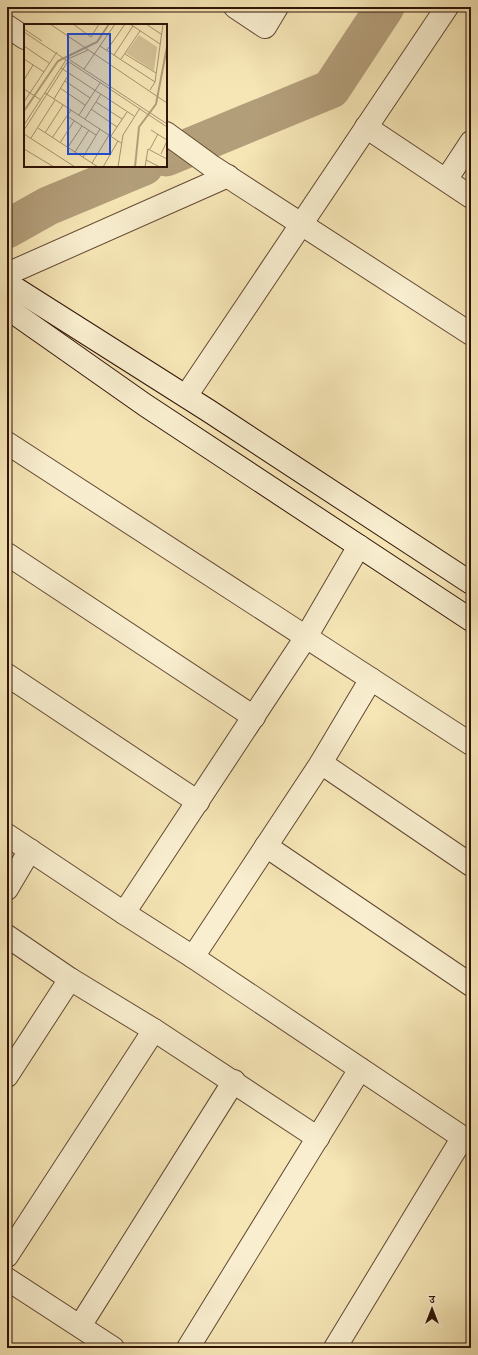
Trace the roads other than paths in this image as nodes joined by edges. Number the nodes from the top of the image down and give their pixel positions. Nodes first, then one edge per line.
1 (235, 7) edge
2 (277, 7) edge
3 (446, 7) edge
4 (7, 26) edge
5 (24, 37) edge
6 (366, 127) junction
7 (167, 134) edge
8 (471, 142) edge
9 (228, 176) junction
10 (446, 180) junction
11 (471, 197) edge
12 (301, 224) junction
13 (9, 287) edge
14 (7, 308) edge
15 (471, 334) edge
16 (186, 396) junction
17 (9, 448) edge
18 (359, 546) junction
19 (7, 554) edge
20 (471, 583) edge
21 (471, 620) edge
22 (306, 637) junction
23 (7, 675) edge
24 (371, 679) junction
25 (254, 717) junction
26 (471, 744) edge
27 (321, 763) junction
28 (198, 802) junction
29 (7, 835) edge
30 (266, 846) junction
31 (30, 850) junction
32 (471, 865) edge
33 (7, 889) edge
34 (124, 913) junction
35 (7, 936) edge
36 (193, 957) junction
37 (70, 980) junction
38 (471, 985) edge
39 (154, 1030) junction
40 (360, 1069) junction
41 (7, 1076) edge
42 (234, 1081) junction
43 (318, 1138) junction
44 (467, 1140) edge
45 (7, 1256) edge
46 (7, 1279) edge
47 (80, 1326) junction
48 (113, 1348) edge
49 (188, 1348) edge
50 (335, 1348) edge

1 - 2 street
3 - 6 street
4 - 5 street
6 - 10 street
6 - 12 street
7 - 9 street
8 - 10 street
9 - 12 street
9 - 13 street
10 - 11 street
12 - 15 street
12 - 16 street
13 - 16 street
14 - 18 street
16 - 20 street
17 - 22 street
18 - 21 street
18 - 22 street
19 - 25 street
22 - 24 street
22 - 25 street
23 - 28 street
24 - 26 street
24 - 27 street
25 - 28 street
27 - 30 street
27 - 32 street
28 - 34 street
29 - 31 street
30 - 36 street
30 - 38 street
31 - 33 street
31 - 34 street
34 - 36 street
35 - 37 street
36 - 40 street
37 - 39 street
37 - 41 street
39 - 42 street
39 - 45 street
40 - 43 street
40 - 44 street
42 - 43 street
42 - 47 street
43 - 49 street
44 - 50 street
46 - 47 street
47 - 48 street

